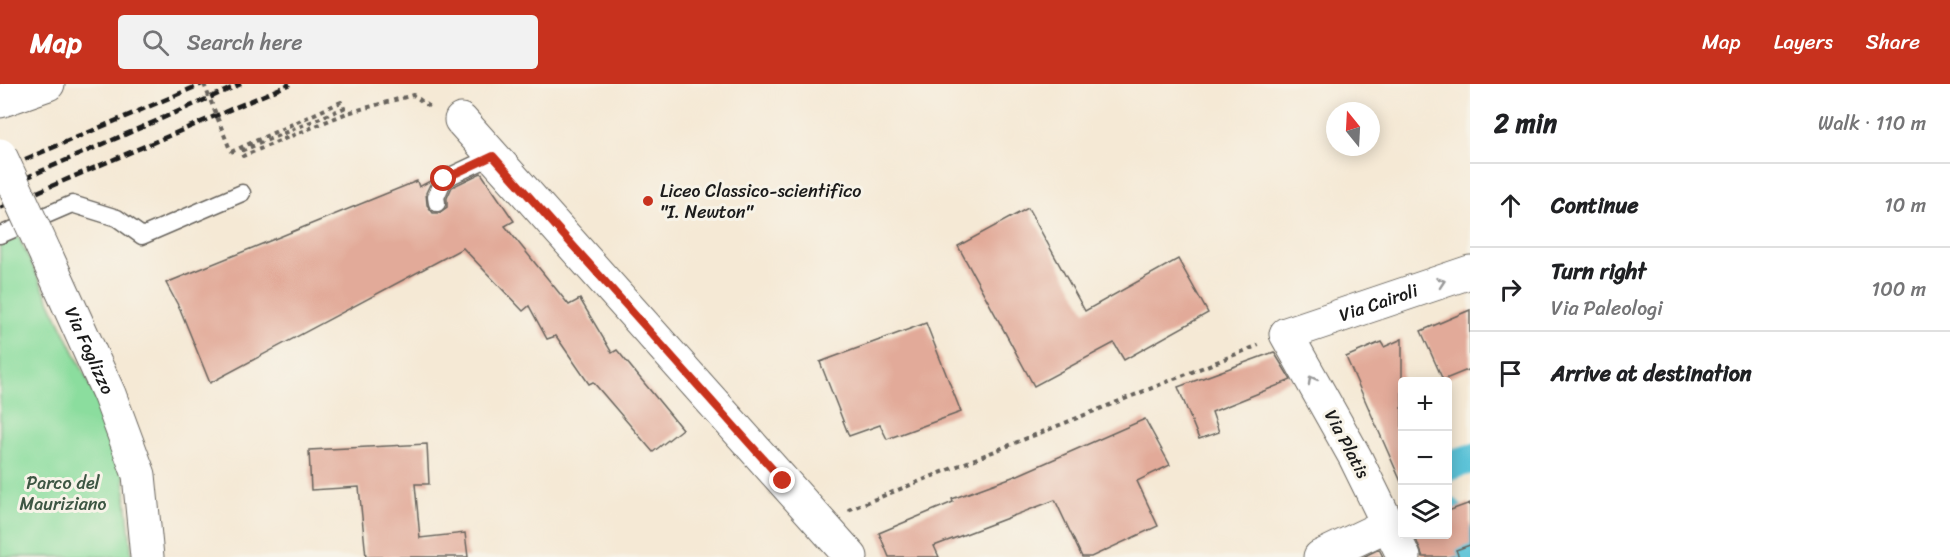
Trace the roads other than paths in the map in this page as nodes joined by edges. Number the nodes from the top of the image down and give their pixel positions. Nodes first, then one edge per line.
1 (48, 84) edge
2 (0, 101) edge
3 (460, 120) road end
4 (0, 155) edge
5 (493, 156) junction
6 (242, 193) dead end
7 (437, 203) dead end
8 (0, 235) edge
9 (1470, 272) edge
10 (1286, 334) joint
11 (1389, 524) junction
12 (147, 557) edge
13 (851, 557) edge
14 (1320, 557) edge
15 (1404, 557) edge

1 - 2 street
3 - 5 street
4 - 12 street, Via Foglizzo, bridge
5 - 7 lane
5 - 13 street
6 - 8 lane
10 -> 9 street, Via Cairoli
11 -> 10 street, Via Platis
11 - 14 street
11 - 15 street, Via Platis

